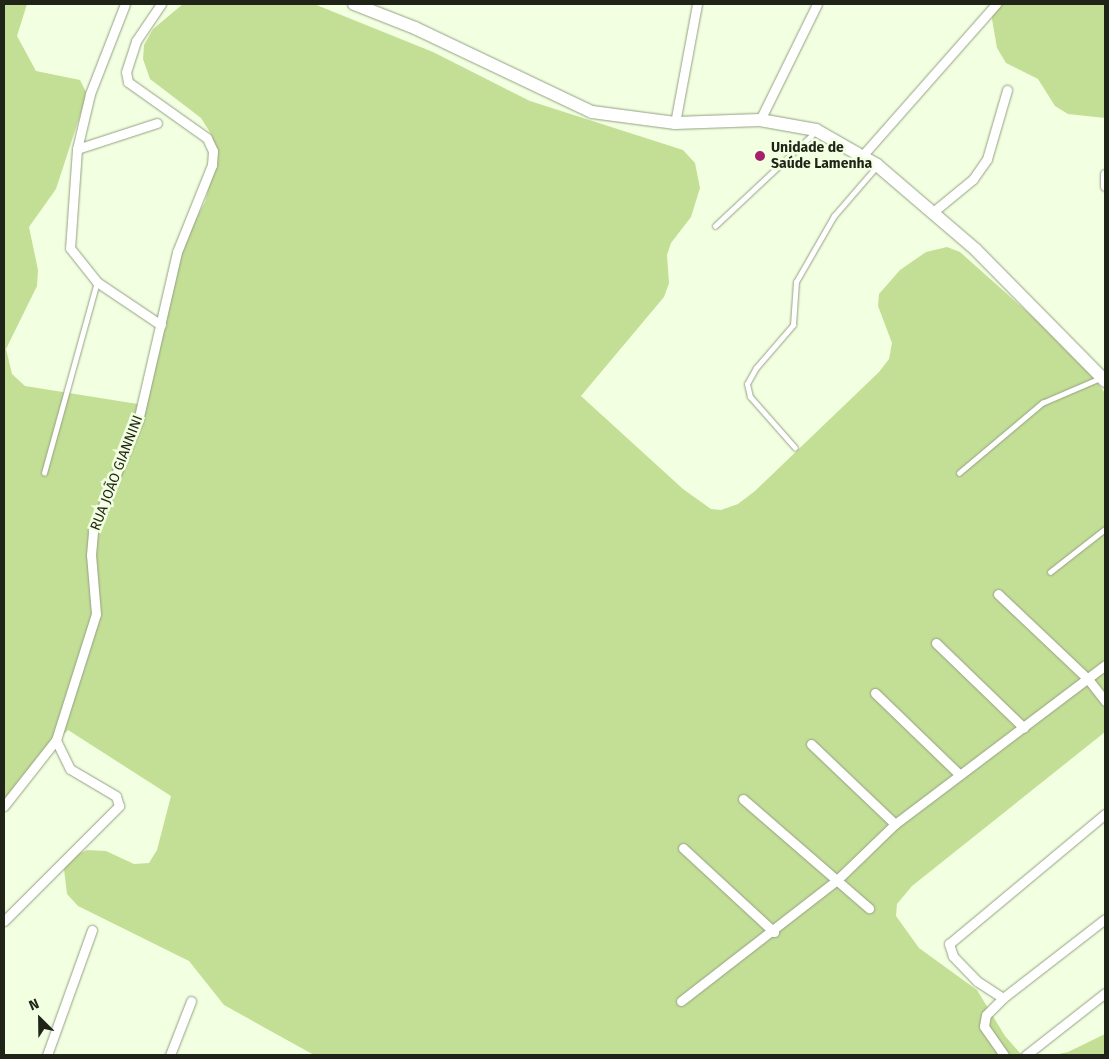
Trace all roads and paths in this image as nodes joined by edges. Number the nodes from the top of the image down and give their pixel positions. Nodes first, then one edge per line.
1 (125, 4) edge
2 (161, 4) edge
3 (354, 4) edge
4 (697, 4) edge
5 (817, 4) edge
6 (993, 5) edge
7 (1007, 90) dead end
8 (760, 120) junction
9 (157, 123) dead end
10 (675, 123) junction
11 (816, 130) junction
12 (77, 149) junction
13 (862, 156) junction
14 (878, 165) junction
15 (933, 212) junction
16 (715, 226) dead end
17 (97, 282) junction
18 (160, 325) junction
19 (1104, 378) edge
20 (795, 448) dead end
21 (44, 473) dead end
22 (960, 474) dead end
23 (1105, 529) edge
24 (1050, 572) dead end
25 (998, 594) dead end
26 (936, 643) dead end
27 (1105, 665) edge
28 (1088, 679) junction
29 (875, 693) dead end
30 (1105, 701) edge
31 (1024, 728) junction
32 (56, 740) junction
33 (811, 744) dead end
34 (959, 774) junction
35 (743, 799) dead end
36 (4, 806) edge
37 (1105, 814) edge
38 (894, 824) junction
39 (683, 848) dead end
40 (838, 879) junction
41 (869, 908) dead end
42 (1105, 919) edge
43 (4, 921) edge
44 (92, 930) dead end
45 (774, 932) junction
46 (1105, 993) edge
47 (1002, 998) junction
48 (191, 1001) dead end
49 (681, 1001) dead end
50 (47, 1055) edge
51 (170, 1055) edge
52 (1004, 1055) edge
53 (1026, 1055) edge

1 - 12 street
2 - 18 street, RUA JOÃO GIANNINI
3 - 10 main road
4 - 10 street
5 - 8 street
6 - 13 street
7 - 15 street
8 - 10 main road
8 - 11 main road
9 - 12 street
11 - 13 main road
11 - 16 lane
12 - 17 street
13 - 14 main road
14 - 15 main road
14 - 20 lane
15 - 19 main road
17 - 18 street
17 - 21 lane
18 - 32 street, RUA JOÃO GIANNINI
19 - 22 lane
23 - 24 lane
25 - 28 street
26 - 31 street
27 - 28 street
28 - 30 street
28 - 31 street
29 - 34 street
31 - 34 street
32 - 36 street
32 - 43 street
33 - 38 street
34 - 38 street
35 - 40 street
37 - 47 street
38 - 40 street
39 - 45 street
40 - 41 street
40 - 45 street
42 - 47 street
44 - 50 street
45 - 49 street
46 - 53 street
47 - 52 street
48 - 51 street

